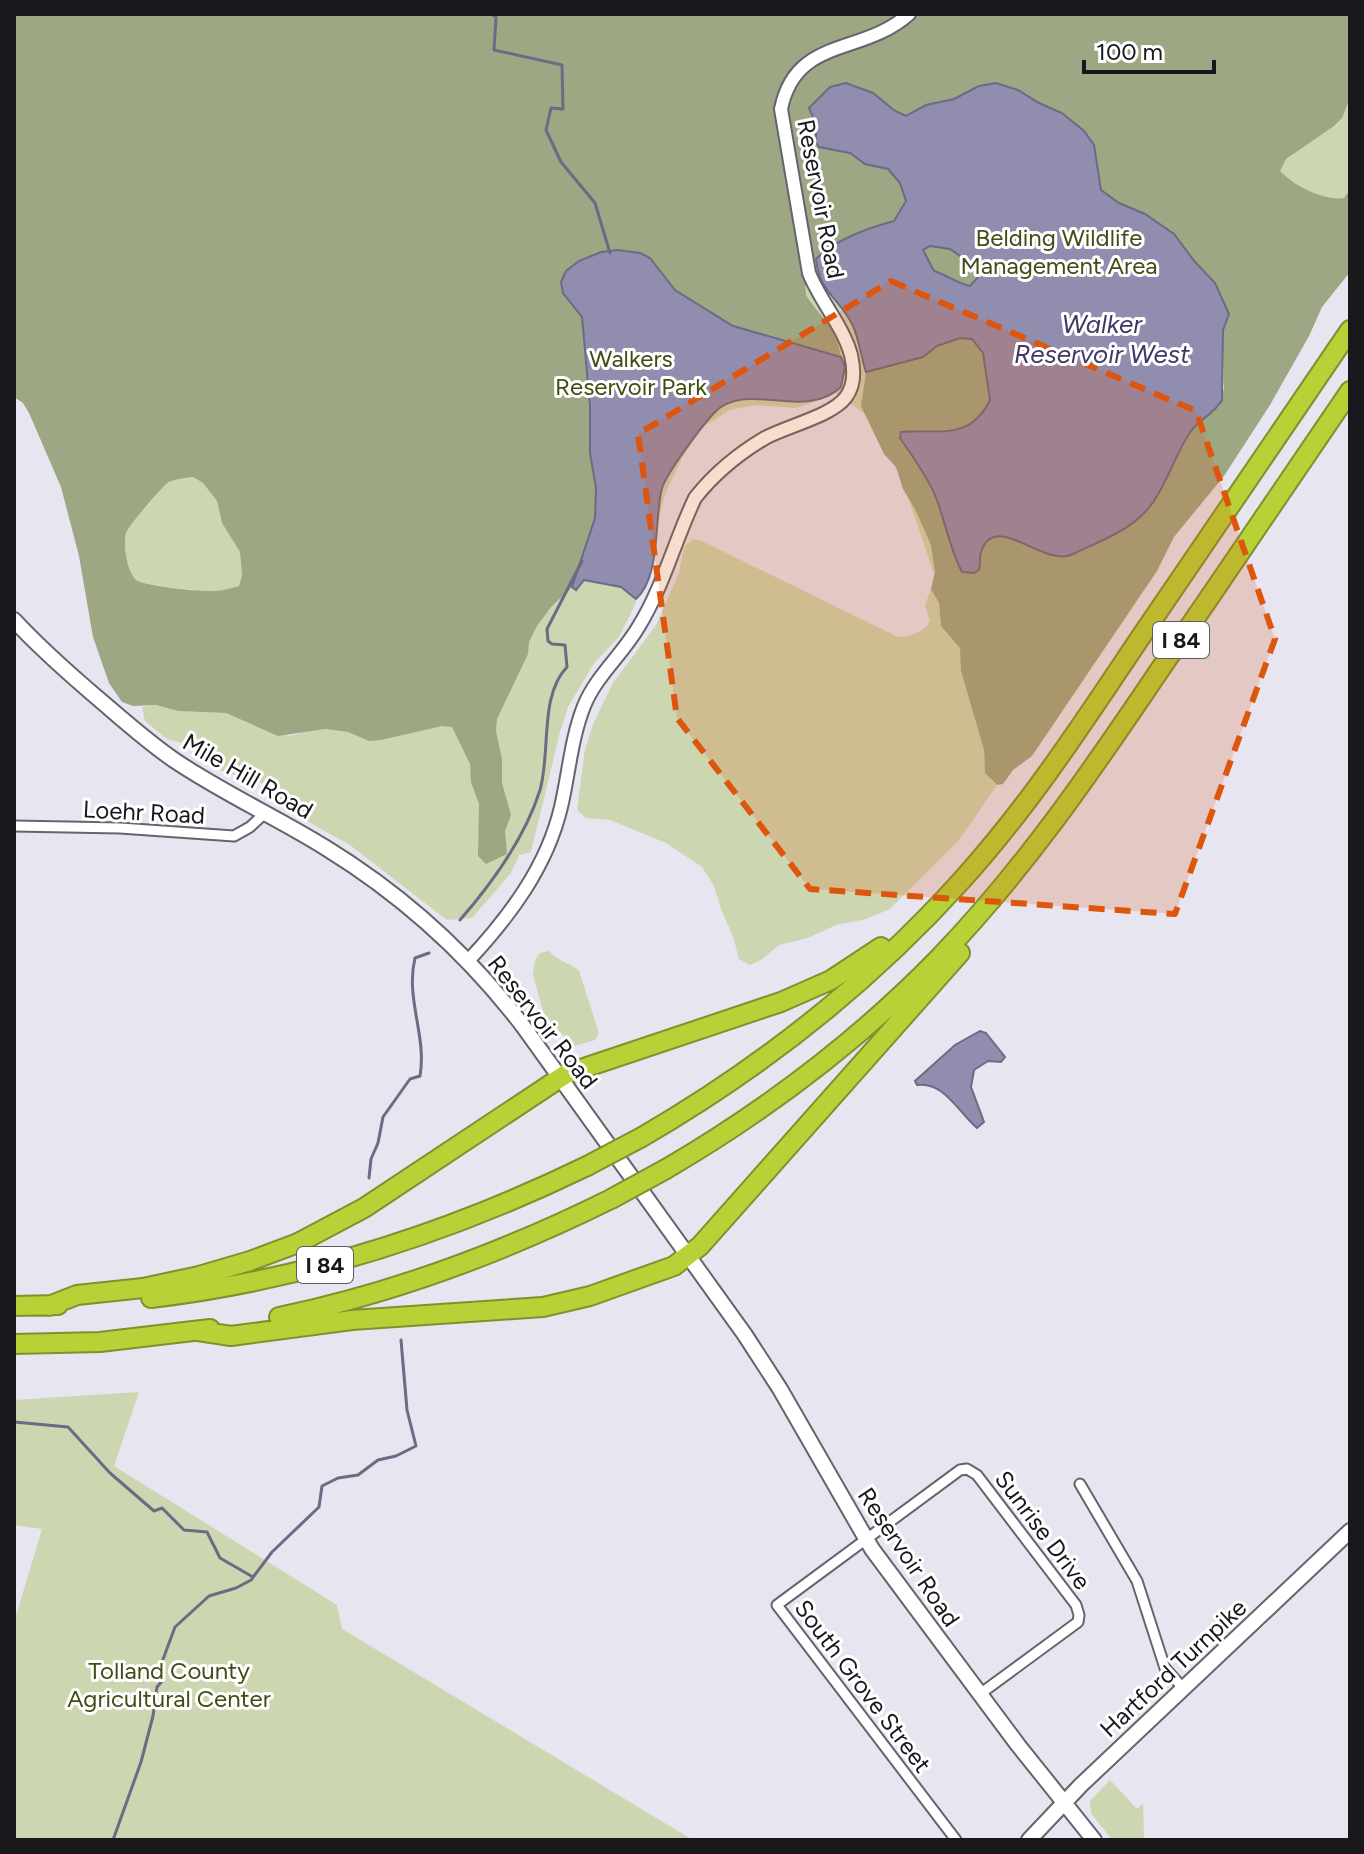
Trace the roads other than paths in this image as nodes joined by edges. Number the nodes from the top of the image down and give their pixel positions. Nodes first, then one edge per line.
1 (909, 14) edge
2 (1350, 330) edge
3 (1350, 391) edge
4 (14, 620) edge
5 (265, 813) junction
6 (14, 826) edge
7 (1005, 885) junction
8 (932, 911) junction
9 (468, 961) junction
10 (560, 1077) junction
11 (689, 1256) junction
12 (14, 1306) edge
13 (49, 1306) junction
14 (198, 1331) junction
15 (14, 1344) edge
16 (1080, 1484) dead end
17 (1350, 1531) edge
18 (865, 1538) junction
19 (1183, 1688) junction
20 (980, 1694) junction
21 (1065, 1803) junction
22 (956, 1840) edge
23 (1029, 1840) edge
24 (1094, 1840) edge

1 - 9 street, Reservoir Road
2 - 8 highway, I 84
3 - 7 highway, I 84
4 - 5 main road, Mile Hill Road
5 - 6 street, Loehr Road
5 - 9 main road, Mile Hill Road
7 - 11 highway
7 - 14 highway, I 84, bridge
8 - 10 highway
8 - 13 highway, I 84, bridge
9 - 10 main road, Reservoir Road
10 - 11 main road, Reservoir Road
10 - 13 highway
11 - 14 highway
11 - 18 main road, Reservoir Road
12 - 13 highway, I 84
14 - 15 highway, I 84
16 - 19 street
17 - 19 main road, Hartford Turnpike
18 - 20 main road, Reservoir Road
18 - 20 street, Sunrise Drive
18 - 22 street, South Grove Street
19 - 21 main road, Hartford Turnpike
20 - 21 main road, Reservoir Road
21 - 23 main road, Hartford Turnpike
21 - 24 main road, Reservoir Road

